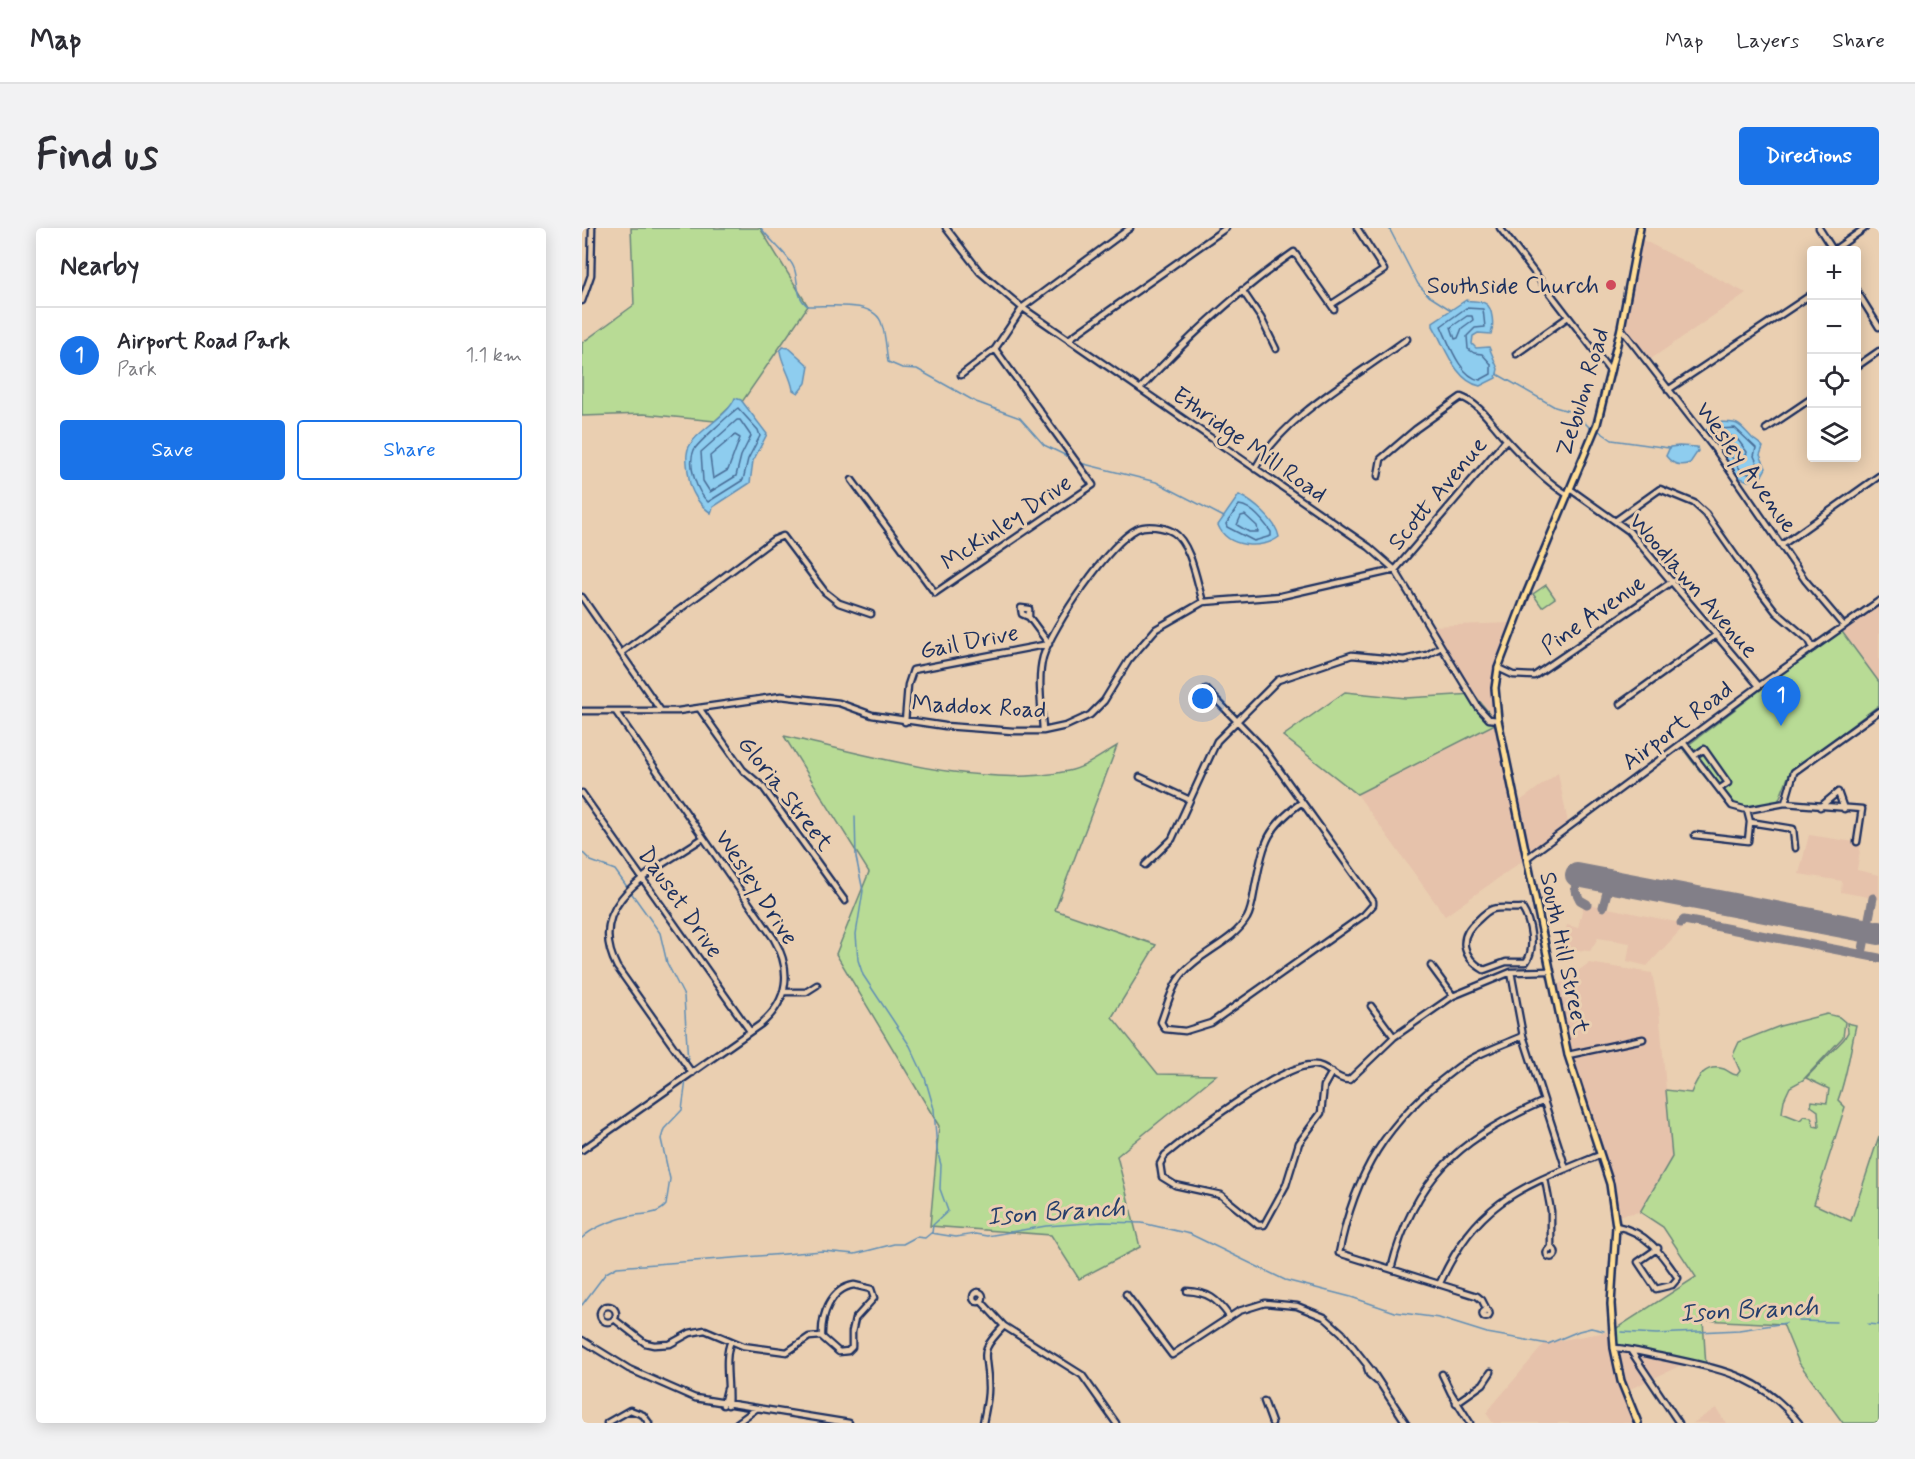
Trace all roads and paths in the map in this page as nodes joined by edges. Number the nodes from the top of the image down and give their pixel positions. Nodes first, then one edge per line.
1 (592, 228) edge
2 (946, 228) edge
3 (1130, 228) edge
4 (1226, 228) edge
5 (1357, 228) edge
6 (1500, 228) edge
7 (1640, 228) edge
8 (1819, 228) edge
9 (1865, 228) edge
10 (1830, 246) edge
11 (1839, 246) edge
12 (1242, 290) junction
13 (1807, 297) edge
14 (1861, 297) edge
15 (582, 301) edge
16 (1023, 307) junction
17 (1568, 317) junction
18 (1879, 327) edge
19 (1621, 328) junction
20 (1069, 339) junction
21 (1407, 339) dead end
22 (995, 349) junction
23 (1276, 349) dead end
24 (1879, 351) edge
25 (1516, 354) dead end
26 (1861, 364) edge
27 (1610, 371) junction
28 (961, 375) dead end
29 (1140, 389) junction
30 (1668, 390) junction
31 (1807, 401) edge
32 (1766, 429) dead end
33 (1506, 440) junction
34 (1255, 469) junction
35 (1378, 476) dead end
36 (1879, 476) edge
37 (852, 480) dead end
38 (1569, 492) junction
39 (1615, 521) junction
40 (1782, 545) junction
41 (1395, 570) junction
42 (1673, 581) junction
43 (582, 597) edge
44 (1203, 602) junction
45 (1879, 602) edge
46 (871, 614) dead end
47 (1029, 617) dead end
48 (1844, 626) junction
49 (1716, 635) junction
50 (1049, 644) junction
51 (1441, 647) junction
52 (1813, 648) junction
53 (621, 654) junction
54 (1498, 668) junction
55 (1759, 686) junction
56 (1206, 689) dead end
57 (1620, 704) dead end
58 (699, 708) junction
59 (582, 711) edge
60 (661, 711) junction
61 (1879, 711) edge
62 (616, 712) junction
63 (1237, 720) junction
64 (1498, 720) junction
65 (905, 722) junction
66 (1043, 731) junction
67 (1683, 742) junction
68 (1694, 756) junction
69 (1140, 777) dead end
70 (1719, 789) junction
71 (582, 793) edge
72 (1190, 800) junction
73 (1302, 802) junction
74 (1785, 803) junction
75 (1820, 807) junction
76 (1844, 808) junction
77 (1747, 810) junction
78 (1750, 822) junction
79 (1695, 835) dead end
80 (704, 838) junction
81 (1857, 842) dead end
82 (1795, 848) dead end
83 (1527, 858) junction
84 (1145, 865) dead end
85 (643, 879) junction
86 (845, 901) dead end
87 (1538, 915) junction
88 (1527, 916) junction
89 (1431, 966) dead end
90 (1549, 971) junction
91 (1511, 972) junction
92 (817, 985) dead end
93 (785, 992) junction
94 (1453, 996) junction
95 (1371, 1006) dead end
96 (750, 1031) junction
97 (1523, 1036) junction
98 (1394, 1037) junction
99 (1643, 1039) dead end
100 (1568, 1055) junction
101 (1332, 1072) junction
102 (692, 1073) junction
103 (1544, 1101) junction
104 (582, 1150) edge
105 (1600, 1155) junction
106 (1566, 1169) junction
107 (1545, 1179) junction
108 (1616, 1226) junction
109 (1658, 1248) junction
110 (1551, 1249) dead end
111 (1391, 1269) junction
112 (1440, 1283) junction
113 (1187, 1291) dead end
114 (1126, 1294) dead end
115 (981, 1301) dead end
116 (1486, 1311) dead end
117 (1229, 1316) junction
118 (614, 1319) dead end
119 (1004, 1326) junction
120 (822, 1336) junction
121 (582, 1340) edge
122 (730, 1341) junction
123 (1614, 1348) junction
124 (1631, 1351) junction
125 (1491, 1372) dead end
126 (1442, 1374) dead end
127 (1264, 1401) dead end
128 (1456, 1403) junction
129 (725, 1405) junction
130 (756, 1409) junction
131 (607, 1423) edge
132 (649, 1423) edge
133 (737, 1423) edge
134 (849, 1423) edge
135 (983, 1423) edge
136 (1116, 1423) edge
137 (1272, 1423) edge
138 (1406, 1423) edge
139 (1470, 1423) edge
140 (1638, 1423) edge
141 (1679, 1423) edge
142 (1799, 1423) edge

1 - 15 street
2 - 16 street, Ethridge Mill Road
3 - 16 street
4 - 20 street
5 - 12 street
6 - 17 street
7 - 19 main road, Zebulon Road
8 - 10 street
9 - 11 street
12 - 23 street
12 - 29 street
13 - 30 street
14 - 18 street
16 - 20 street, Ethridge Mill Road
16 - 22 street
17 - 25 street
17 - 27 street
19 - 27 main road, Zebulon Road
19 - 30 street, Wesley Avenue
20 - 29 street, Ethridge Mill Road
21 - 34 street
22 - 28 street
22 - 37 street, McKinley Drive
24 - 26 street
27 - 38 main road, Zebulon Road
29 - 34 street, Ethridge Mill Road
30 - 40 street, Wesley Avenue
31 - 32 street
33 - 35 street, Woodlawn Avenue
33 - 38 street, Woodlawn Avenue
33 - 41 street, Scott Avenue
34 - 41 street, Ethridge Mill Road
36 - 40 street
38 - 39 street, Woodlawn Avenue
38 - 54 main road, South Hill Street
39 - 42 street, Woodlawn Avenue
39 - 52 street
40 - 48 street, Wesley Avenue
41 - 44 street, Maddox Road
41 - 51 street, Ethridge Mill Road
42 - 49 street, Woodlawn Avenue
42 - 54 street, Pine Avenue
43 - 53 street
44 - 50 street
44 - 66 street, Maddox Road
45 - 48 street, Airport Road
46 - 53 street
47 - 50 street
48 - 52 street, Airport Road
49 - 55 street, Woodlawn Avenue
49 - 57 street
50 - 65 street, Gail Drive
50 - 66 street
51 - 63 street
51 - 64 street, Ethridge Mill Road
52 - 55 street, Airport Road
53 - 60 street
54 - 64 main road, South Hill Street
55 - 67 street, Airport Road
56 - 63 street
58 - 60 street, Maddox Road
58 - 65 street, Maddox Road
58 - 86 street, Gloria Street
59 - 62 street, Maddox Road
60 - 62 street, Maddox Road
61 - 74 street
62 - 80 street, Wesley Drive
63 - 72 street
63 - 73 street
64 - 83 main road, South Hill Street
65 - 66 street, Maddox Road
67 - 68 street
67 - 83 street, Airport Road
68 - 70 street
68 - 70 street
69 - 72 street
70 - 77 street
71 - 85 street, Dauset Drive
72 - 84 street
73 - 73 street
74 - 75 street
74 - 77 street
75 - 76 street
75 - 76 street
76 - 81 street
77 - 78 street
78 - 79 street
78 - 82 street
80 - 85 street
80 - 93 street, Wesley Drive
83 - 87 main road, South Hill Street
85 - 96 street, Dauset Drive
85 - 102 street
87 - 88 street
87 - 90 main road, South Hill Street
88 - 88 street
89 - 94 street
90 - 91 street
90 - 100 main road, South Hill Street
91 - 94 street
91 - 97 street
92 - 93 street
93 - 96 street
94 - 98 street
95 - 98 street
96 - 102 street
97 - 103 street
97 - 111 street
98 - 101 street
99 - 100 street
100 - 105 main road, South Hill Street
101 - 101 street
102 - 104 street
103 - 106 street
103 - 111 street
105 - 106 street
105 - 108 main road, South Hill Street
106 - 107 street
107 - 110 street
107 - 112 street
108 - 109 street
108 - 123 main road, South Hill Street
109 - 109 street
111 - 112 street
112 - 116 street
113 - 117 street
114 - 117 street
115 - 119 street
117 - 138 street
118 - 122 street
119 - 135 street
119 - 136 street
120 - 120 street
120 - 122 street
121 - 129 street
122 - 129 street
123 - 124 street
123 - 140 main road, South Hill Street
124 - 141 street
124 - 142 street
125 - 128 street
126 - 128 street
127 - 137 street
128 - 139 street
129 - 130 street
130 - 133 street
130 - 134 street
131 - 132 street

